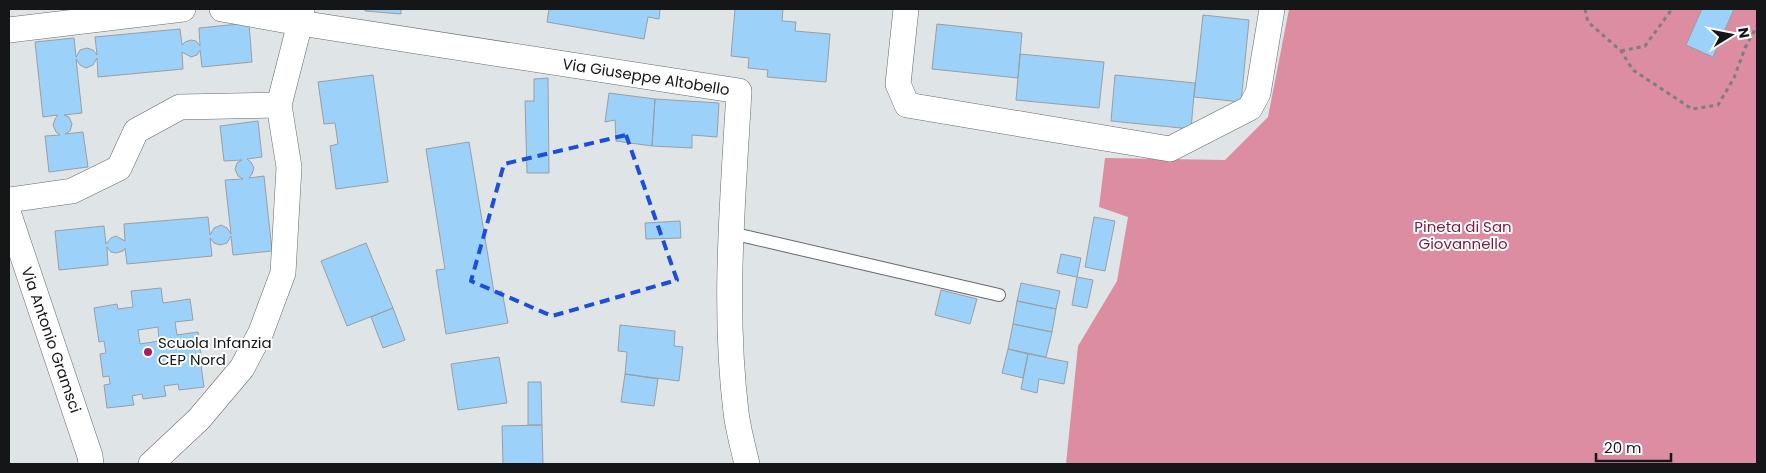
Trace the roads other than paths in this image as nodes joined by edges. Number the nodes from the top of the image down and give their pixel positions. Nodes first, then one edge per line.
1 (183, 9) edge
2 (222, 9) edge
3 (906, 9) edge
4 (1272, 9) edge
5 (301, 16) edge
6 (9, 30) edge
7 (279, 105) junction
8 (9, 200) edge
9 (9, 215) edge
10 (731, 233) junction
11 (999, 295) dead end
12 (91, 464) edge
13 (151, 464) edge
14 (747, 464) edge

1 - 6 street
2 - 5 street
3 - 4 street
5 - 7 street
5 - 10 street, Via Giuseppe Altobello
7 - 8 street
7 - 13 street
9 - 12 street, Via Antonio Gramsci
10 - 11 lane
10 - 14 street, Via Giuseppe Altobello

